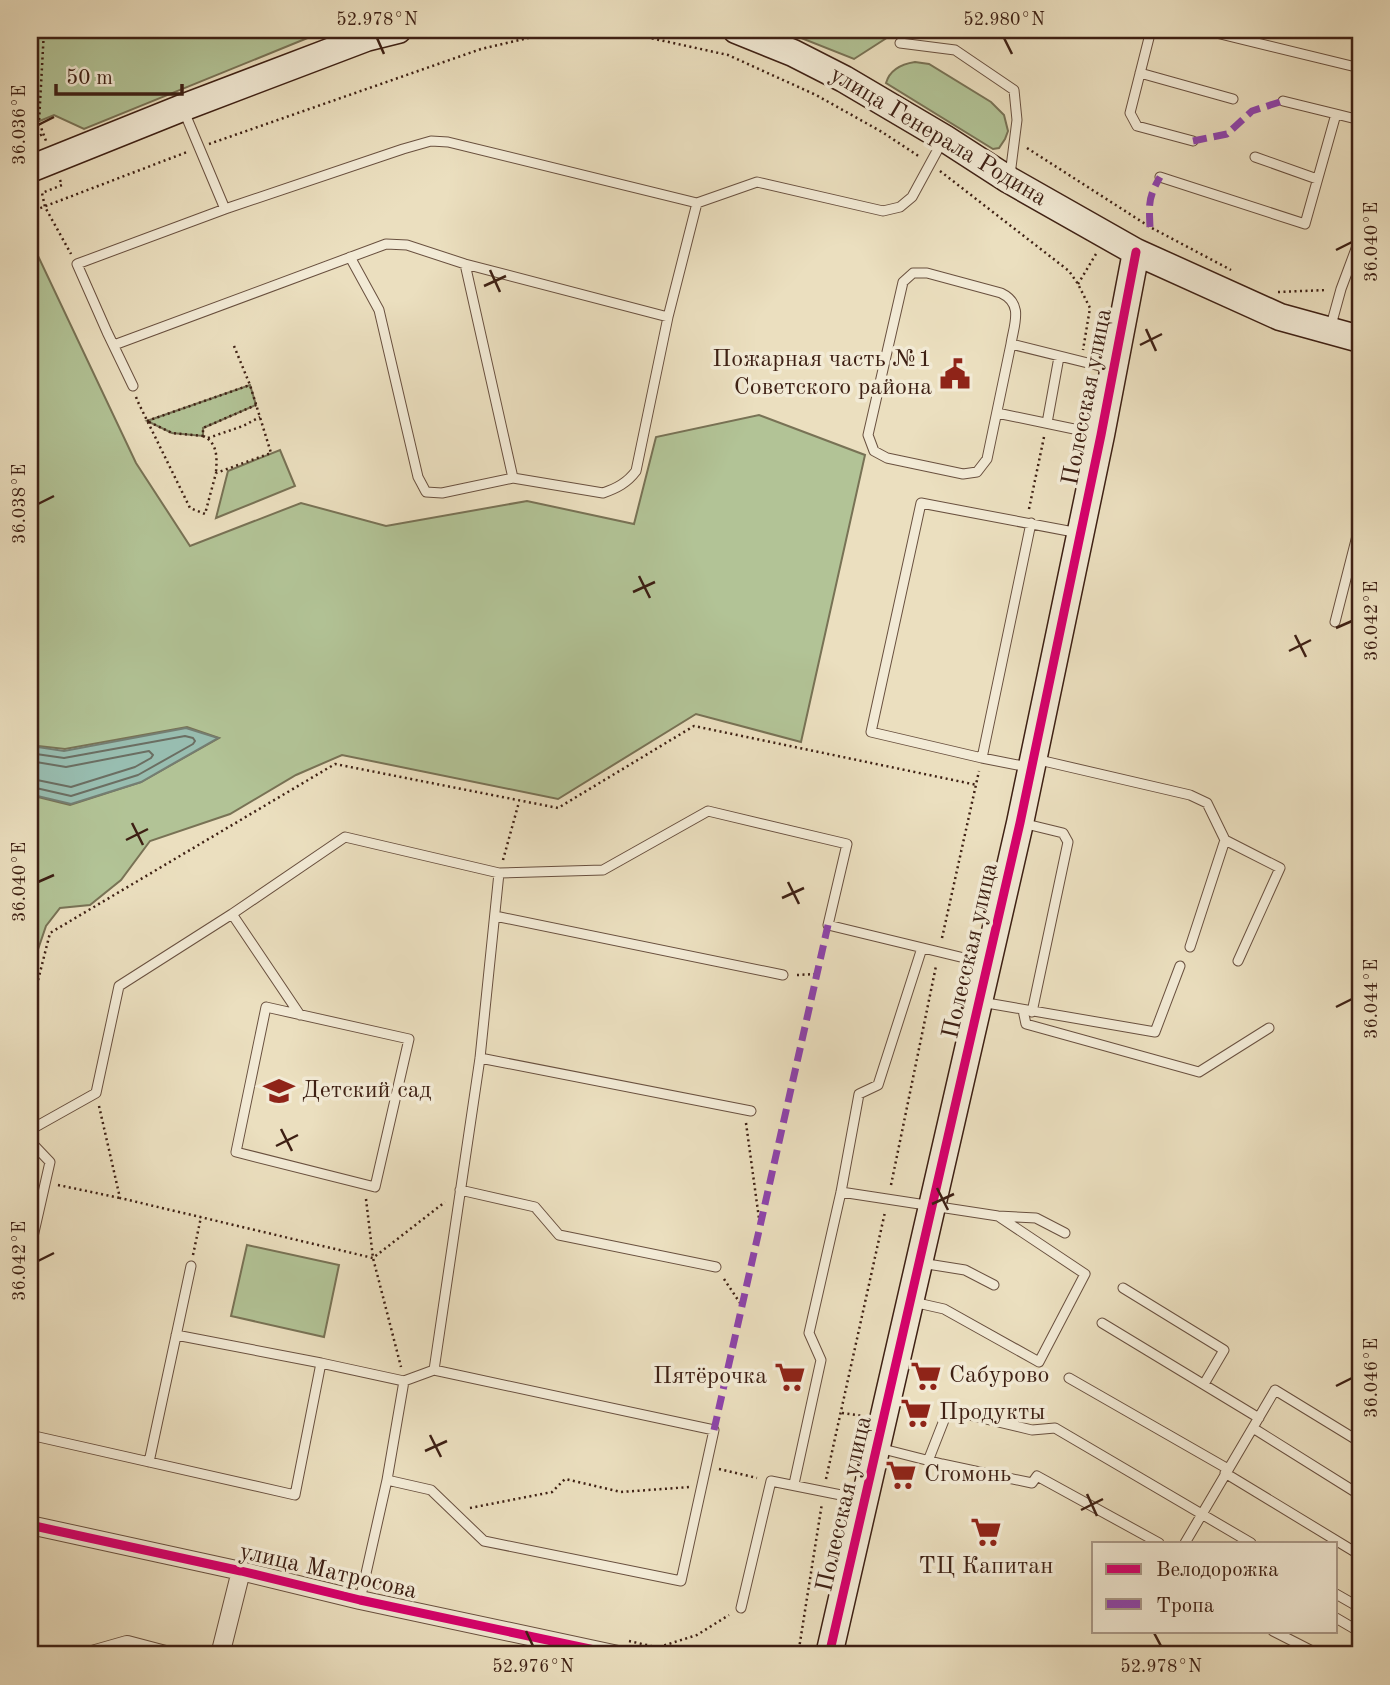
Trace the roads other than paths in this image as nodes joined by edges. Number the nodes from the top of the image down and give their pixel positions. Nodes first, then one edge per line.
1 (398, 30) edge
2 (736, 30) edge
3 (1151, 30) edge
4 (1207, 30) edge
5 (1349, 30) edge
6 (1360, 33) edge
7 (900, 43) dead end
8 (1360, 68) edge
9 (1140, 73) junction
10 (1233, 99) dead end
11 (1283, 101) dead end
12 (182, 108) junction
13 (1336, 114) junction
14 (1360, 120) edge
15 (944, 138) junction
16 (1194, 141) dead end
17 (1255, 157) dead end
18 (30, 169) edge
19 (1160, 177) dead end
20 (1317, 179) junction
21 (1009, 180) junction
22 (697, 203) junction
23 (225, 209) junction
24 (1360, 238) edge
25 (1136, 252) junction
26 (350, 257) junction
27 (466, 264) junction
28 (668, 317) junction
29 (1329, 331) junction
30 (1360, 339) edge
31 (1011, 344) junction
32 (114, 345) junction
33 (1059, 357) junction
34 (1114, 369) junction
35 (134, 386) road end
36 (996, 413) junction
37 (1047, 423) junction
38 (1101, 435) junction
39 (513, 478) junction
40 (1028, 522) junction
41 (1360, 524) edge
42 (1081, 533) junction
43 (1335, 622) dead end
44 (982, 758) junction
45 (1032, 763) junction
46 (1020, 823) junction
47 (1225, 840) junction
48 (499, 873) junction
49 (232, 914) junction
50 (495, 916) junction
51 (1190, 947) dead end
52 (922, 948) junction
53 (1238, 961) dead end
54 (987, 963) junction
55 (1180, 966) dead end
56 (783, 975) road end
57 (979, 1002) junction
58 (1028, 1011) junction
59 (300, 1015) junction
60 (1269, 1028) dead end
61 (480, 1058) junction
62 (748, 1110) road end
63 (30, 1130) edge
64 (30, 1141) edge
65 (460, 1190) junction
66 (841, 1192) junction
67 (931, 1207) junction
68 (998, 1216) junction
69 (1065, 1233) dead end
70 (30, 1250) edge
71 (919, 1263) junction
72 (191, 1266) road end
73 (716, 1267) road end
74 (994, 1285) dead end
75 (1123, 1288) dead end
76 (911, 1302) junction
77 (1102, 1323) dead end
78 (176, 1335) junction
79 (321, 1363) junction
80 (434, 1370) junction
81 (1069, 1378) dead end
82 (404, 1381) junction
83 (1203, 1384) junction
84 (1259, 1418) junction
85 (1253, 1428) junction
86 (30, 1435) edge
87 (1360, 1442) edge
88 (878, 1447) junction
89 (928, 1461) junction
90 (149, 1462) junction
91 (1227, 1471) junction
92 (387, 1479) junction
93 (794, 1484) junction
94 (1360, 1495) edge
95 (866, 1500) junction
96 (1202, 1514) junction
97 (30, 1525) edge
98 (1157, 1542) edge
99 (1186, 1542) edge
100 (1249, 1542) edge
101 (1360, 1555) edge
102 (241, 1571) junction
103 (1338, 1595) edge
104 (360, 1600) junction
105 (1357, 1606) dead end
106 (741, 1608) road end
107 (1338, 1619) edge
108 (1275, 1632) edge
109 (1360, 1632) edge
110 (592, 1653) edge
111 (92, 1655) edge
112 (165, 1655) edge
113 (220, 1655) edge
114 (618, 1655) edge
115 (829, 1655) edge
116 (1320, 1655) edge

1 - 12 street
2 - 15 street, улица Генерала Родина
3 - 9 lane
4 - 8 lane
5 - 6 lane
7 - 21 lane
9 - 10 lane
9 - 16 lane
11 - 13 lane
12 - 18 street
12 - 23 lane
13 - 14 lane
13 - 20 lane
15 - 21 street, улица Генерала Родина
15 - 22 lane
17 - 20 lane
19 - 20 lane
21 - 25 street, улица Генерала Родина
22 - 23 lane
22 - 28 lane
23 - 32 lane
24 - 29 lane
25 - 29 street, улица Генерала Родина
25 - 34 street, Полесская улица
26 - 27 lane
26 - 32 lane
26 - 39 lane
27 - 28 lane
27 - 39 lane
28 - 39 lane
29 - 30 street, улица Генерала Родина
31 - 33 lane
31 - 36 lane
31 - 36 lane
32 - 35 lane
33 - 34 lane
33 - 37 lane
34 - 38 street, Полесская улица
36 - 37 lane
37 - 38 lane
38 - 42 street, Полесская улица
40 - 42 lane
40 - 44 lane
40 - 44 lane
41 - 43 lane
42 - 45 street, Полесская улица
44 - 45 lane
45 - 46 street, Полесская улица
45 - 47 lane
46 - 54 street, Полесская улица
46 - 58 lane
47 - 51 lane
47 - 53 lane
48 - 49 lane
48 - 50 lane
48 - 52 lane
49 - 59 lane
49 - 63 lane
50 - 56 lane
50 - 61 lane
52 - 54 lane
52 - 66 lane
54 - 57 street, Полесская улица
55 - 58 lane
57 - 58 lane
57 - 67 street, Полесская улица
58 - 60 lane
59 - 59 lane
61 - 62 lane
61 - 65 lane
64 - 70 lane
65 - 73 lane
65 - 80 lane
66 - 67 lane
66 - 93 lane
67 - 68 lane
67 - 71 street, Полесская улица
68 - 69 lane
68 - 76 lane
71 - 74 lane
71 - 76 street, Полесская улица
72 - 78 lane
75 - 83 lane
76 - 88 street, Полесская улица
77 - 83 lane
78 - 79 lane
78 - 90 lane
79 - 82 lane
79 - 90 lane
80 - 82 lane
80 - 92 lane
81 - 91 lane
82 - 92 lane
83 - 84 lane
84 - 85 lane
84 - 87 lane
85 - 91 lane
85 - 94 lane
86 - 90 lane
88 - 89 lane
88 - 95 street, Полесская улица
89 - 96 lane
89 - 98 lane
91 - 96 lane
91 - 101 lane
92 - 104 lane
93 - 95 lane
93 - 106 lane
95 - 115 street, Полесская улица
96 - 99 lane
96 - 100 lane
97 - 102 street, улица Матросова
102 - 104 street, улица Матросова
102 - 113 street
103 - 105 lane
104 - 110 street, улица Матросова
107 - 109 lane
108 - 116 lane
110 - 114 street, улица Матросова
111 - 112 street

